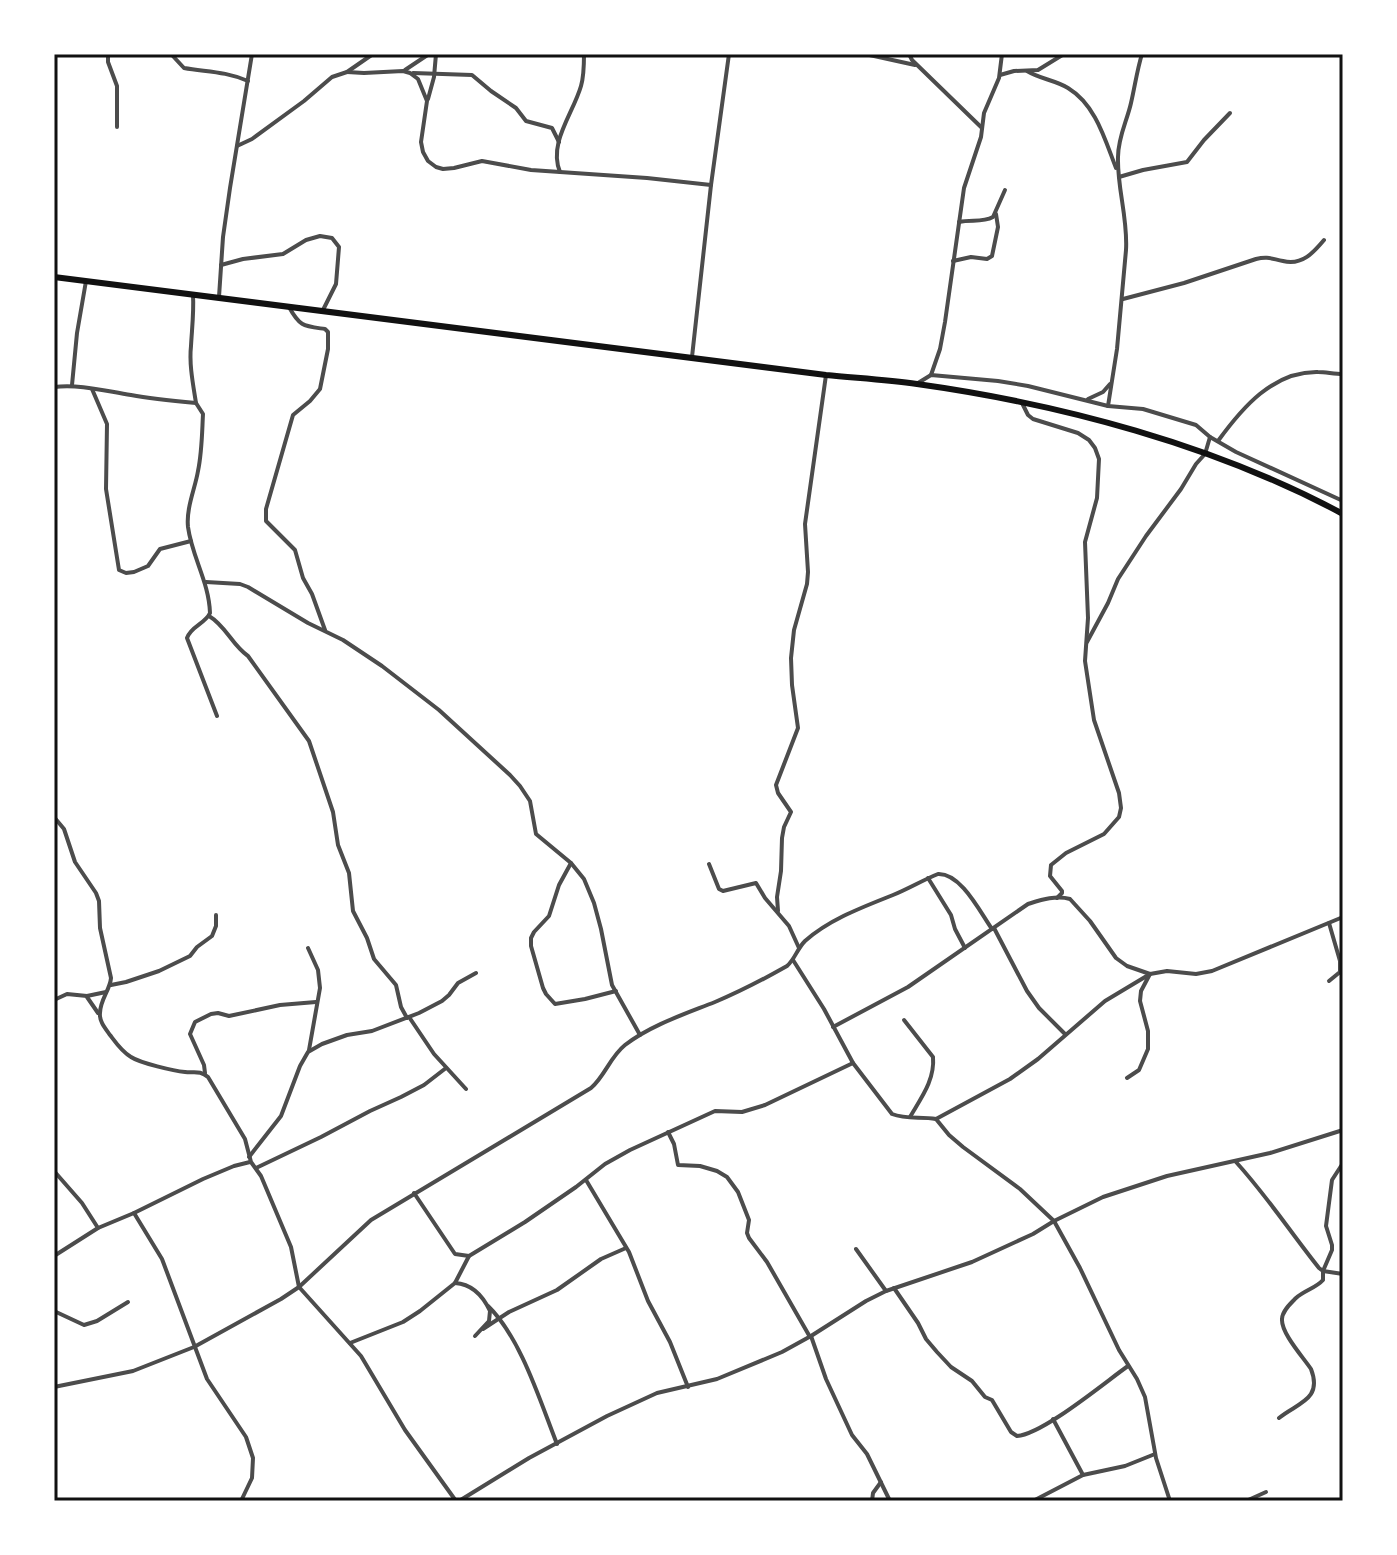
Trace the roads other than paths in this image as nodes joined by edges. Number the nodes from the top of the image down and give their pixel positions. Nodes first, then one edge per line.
1 (108, 54) edge
2 (171, 54) edge
3 (252, 54) edge
4 (373, 54) edge
5 (429, 54) edge
6 (436, 54) edge
7 (584, 54) edge
8 (729, 54) edge
9 (865, 54) edge
10 (909, 54) edge
11 (1002, 54) edge
12 (1064, 54) edge
13 (1142, 54) edge
14 (917, 65) junction
15 (403, 71) junction
16 (1027, 71) junction
17 (347, 72) junction
18 (410, 73) junction
19 (434, 74) junction
20 (1000, 75) junction
21 (248, 81) junction
22 (427, 101) junction
23 (1230, 113) dead end
24 (117, 127) dead end
25 (982, 128) junction
26 (559, 142) junction
27 (237, 146) junction
28 (560, 172) junction
29 (1119, 176) junction
30 (711, 185) junction
31 (1005, 190) dead end
32 (996, 214) junction
33 (959, 222) junction
34 (1324, 240) dead end
35 (953, 261) junction
36 (221, 265) junction
37 (54, 277) edge
38 (86, 281) junction
39 (193, 295) junction
40 (219, 298) junction
41 (1122, 300) junction
42 (289, 307) junction
43 (322, 312) junction
44 (692, 357) junction
45 (1343, 374) edge
46 (826, 375) junction
47 (931, 375) junction
48 (1111, 382) junction
49 (916, 384) junction
50 (72, 385) junction
51 (54, 387) edge
52 (92, 388) junction
53 (1086, 400) junction
54 (196, 403) junction
55 (1022, 403) junction
56 (1108, 406) junction
57 (1210, 437) junction
58 (1218, 441) junction
59 (1205, 454) junction
60 (1343, 501) edge
61 (1343, 514) edge
62 (191, 541) junction
63 (206, 582) junction
64 (209, 616) junction
65 (325, 630) junction
66 (1086, 644) junction
67 (217, 716) dead end
68 (54, 817) edge
69 (571, 863) junction
70 (709, 864) dead end
71 (928, 878) junction
72 (1057, 898) junction
73 (778, 911) junction
74 (216, 915) dead end
75 (1342, 918) edge
76 (1329, 923) junction
77 (993, 928) junction
78 (308, 948) dead end
79 (799, 948) junction
80 (965, 948) junction
81 (793, 960) junction
82 (476, 973) dead end
83 (1150, 974) junction
84 (1329, 981) dead end
85 (111, 985) junction
86 (616, 991) junction
87 (106, 992) junction
88 (87, 996) junction
89 (54, 1000) edge
90 (316, 1002) junction
91 (99, 1015) junction
92 (408, 1017) junction
93 (904, 1020) dead end
94 (833, 1027) junction
95 (1065, 1034) junction
96 (640, 1035) junction
97 (308, 1052) junction
98 (853, 1063) junction
99 (446, 1068) junction
100 (205, 1073) junction
101 (1127, 1078) dead end
102 (466, 1089) dead end
103 (910, 1118) junction
104 (936, 1119) junction
105 (1343, 1130) edge
106 (668, 1132) junction
107 (1343, 1143) edge
108 (1343, 1153) edge
109 (250, 1160) junction
110 (1236, 1162) junction
111 (1343, 1163) edge
112 (256, 1168) junction
113 (54, 1171) edge
114 (586, 1180) junction
115 (414, 1193) junction
116 (134, 1213) junction
117 (1054, 1221) junction
118 (98, 1228) junction
119 (626, 1248) junction
120 (856, 1249) dead end
121 (54, 1256) edge
122 (469, 1256) junction
123 (1323, 1271) junction
124 (1343, 1274) edge
125 (455, 1283) junction
126 (299, 1287) junction
127 (894, 1288) junction
128 (886, 1291) junction
129 (128, 1302) dead end
130 (488, 1306) junction
131 (54, 1311) edge
132 (499, 1319) junction
133 (483, 1329) junction
134 (475, 1336) dead end
135 (810, 1337) junction
136 (350, 1343) junction
137 (194, 1347) junction
138 (1128, 1366) junction
139 (54, 1387) edge
140 (688, 1387) junction
141 (1279, 1418) dead end
142 (1053, 1419) junction
143 (557, 1444) junction
144 (1155, 1454) junction
145 (1083, 1475) junction
146 (881, 1482) junction
147 (1266, 1492) dead end
148 (241, 1501) edge
149 (458, 1501) edge
150 (872, 1501) edge
151 (890, 1501) edge
152 (1033, 1501) edge
153 (1170, 1501) edge
154 (1246, 1501) edge

1 - 24 street
2 - 21 street
3 - 21 street
4 - 17 street
5 - 15 street
6 - 19 street
7 - 26 street
8 - 30 street
9 - 14 street
10 - 14 street
11 - 20 street
12 - 16 street
13 - 29 street
14 - 25 street
15 - 17 street
15 - 18 street
16 - 20 street
16 - 29 street
17 - 27 street
18 - 19 street
18 - 22 street
19 - 22 street
19 - 26 street
20 - 25 street
21 - 27 street
22 - 28 street
23 - 29 street
25 - 33 street
26 - 28 street
27 - 36 street
28 - 30 street
29 - 41 street
30 - 44 street
31 - 32 street
32 - 33 street
32 - 35 street
33 - 35 street
34 - 41 street
35 - 47 street
36 - 40 street
36 - 43 street
37 - 38 main road
38 - 39 main road
38 - 50 street
39 - 40 main road
39 - 54 street
40 - 42 main road
41 - 48 street
42 - 43 main road
42 - 65 street
43 - 44 main road
44 - 46 main road
45 - 58 street
46 - 49 main road
46 - 73 street
47 - 49 street
47 - 53 street
48 - 53 street
48 - 56 street
49 - 55 main road
50 - 51 street
50 - 52 street
52 - 54 street
52 - 62 street
53 - 56 street
54 - 62 street
55 - 59 main road
55 - 66 street
56 - 57 street
57 - 58 street
57 - 59 street
58 - 60 street
59 - 61 main road
59 - 66 street
62 - 63 street
63 - 64 street
63 - 65 street
64 - 67 street
64 - 92 street
65 - 69 street
66 - 72 street
68 - 85 street
69 - 86 street
69 - 86 street
70 - 73 street
71 - 77 street
71 - 79 street
71 - 80 street
72 - 77 street
72 - 83 street
73 - 79 street
74 - 85 street
75 - 76 street
76 - 83 street
76 - 84 street
77 - 80 street
77 - 95 street
78 - 90 street
79 - 81 street
80 - 94 street
81 - 94 street
81 - 96 street
82 - 92 street
83 - 95 street
83 - 101 street
85 - 87 street
86 - 96 street
87 - 88 street
87 - 91 street
88 - 89 street
88 - 91 street
90 - 97 street
90 - 100 street
91 - 100 street
92 - 97 street
92 - 99 street
93 - 103 street
94 - 98 street
95 - 104 street
96 - 115 street
97 - 109 street
98 - 103 street
98 - 106 street
99 - 102 street
99 - 112 street
100 - 109 street
103 - 104 street
104 - 117 street
105 - 110 street
106 - 114 street
106 - 135 street
107 - 108 street
109 - 112 street
109 - 116 street
110 - 117 street
110 - 123 street
111 - 123 street
112 - 126 street
113 - 118 street
114 - 119 street
114 - 122 street
115 - 122 street
115 - 126 street
116 - 118 street
116 - 137 street
117 - 127 street
117 - 138 street
118 - 121 street
119 - 132 street
119 - 140 street
120 - 128 street
122 - 125 street
123 - 124 street
123 - 141 street
125 - 130 street
125 - 136 street
126 - 136 street
126 - 137 street
127 - 128 street
127 - 142 street
128 - 135 street
129 - 131 street
130 - 132 street
130 - 133 street
132 - 133 street
132 - 143 street
133 - 134 street
135 - 140 street
135 - 146 street
136 - 149 street
137 - 139 street
137 - 148 street
138 - 142 street
138 - 144 street
140 - 143 street
142 - 145 street
143 - 149 street
144 - 145 street
144 - 153 street
145 - 152 street
146 - 150 street
146 - 151 street
147 - 154 street

